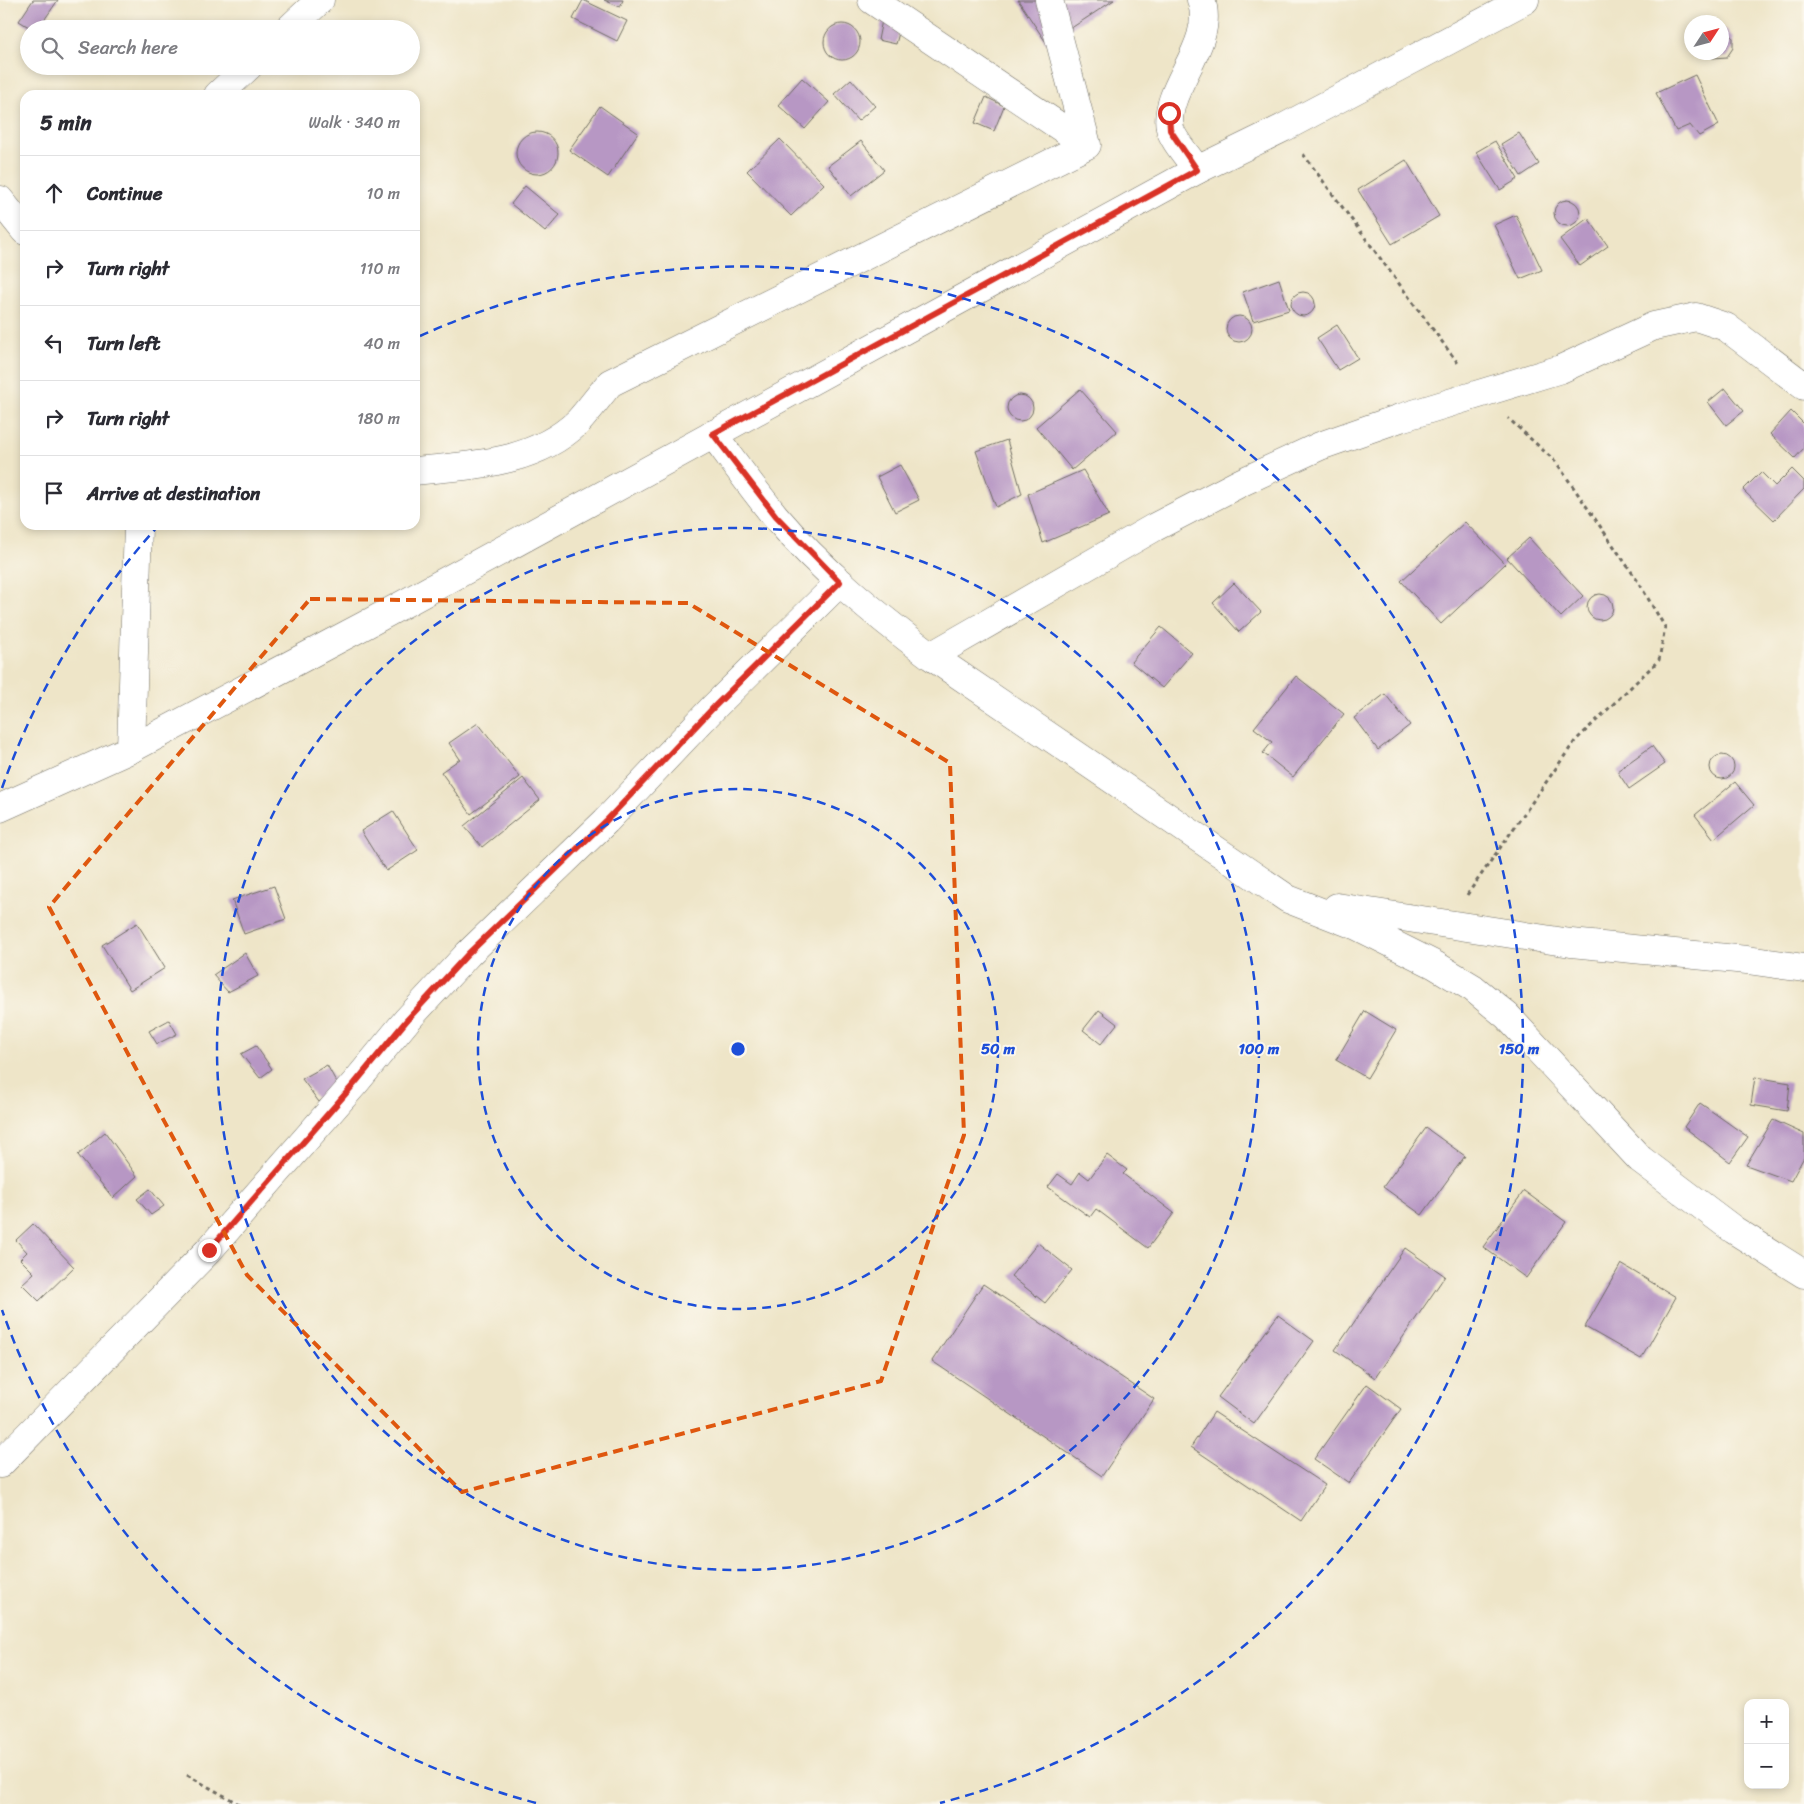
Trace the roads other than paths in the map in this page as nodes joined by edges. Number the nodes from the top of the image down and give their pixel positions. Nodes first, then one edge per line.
1 (320, 0) edge
2 (872, 0) edge
3 (1049, 0) edge
4 (1201, 0) edge
5 (1525, 0) edge
6 (299, 20) edge
7 (239, 75) edge
8 (223, 90) edge
9 (1087, 145) junction
10 (1197, 170) junction
11 (0, 200) edge
12 (20, 225) edge
13 (1804, 386) edge
14 (713, 434) junction
15 (420, 470) edge
16 (138, 530) edge
17 (840, 582) junction
18 (931, 656) junction
19 (131, 749) junction
20 (0, 808) edge
21 (1288, 899) junction
22 (1804, 968) edge
23 (1804, 1274) edge
24 (0, 1464) edge

1 - 6 street
2 - 9 street
3 - 9 street
4 - 10 street
5 - 10 street
7 - 8 street
9 - 15 street
10 - 14 street
11 - 12 street
13 - 18 street
14 - 17 street
14 - 19 street
16 - 19 street
17 - 18 street
17 - 24 street
18 - 21 street
19 - 20 street
21 - 22 street
21 - 23 street

